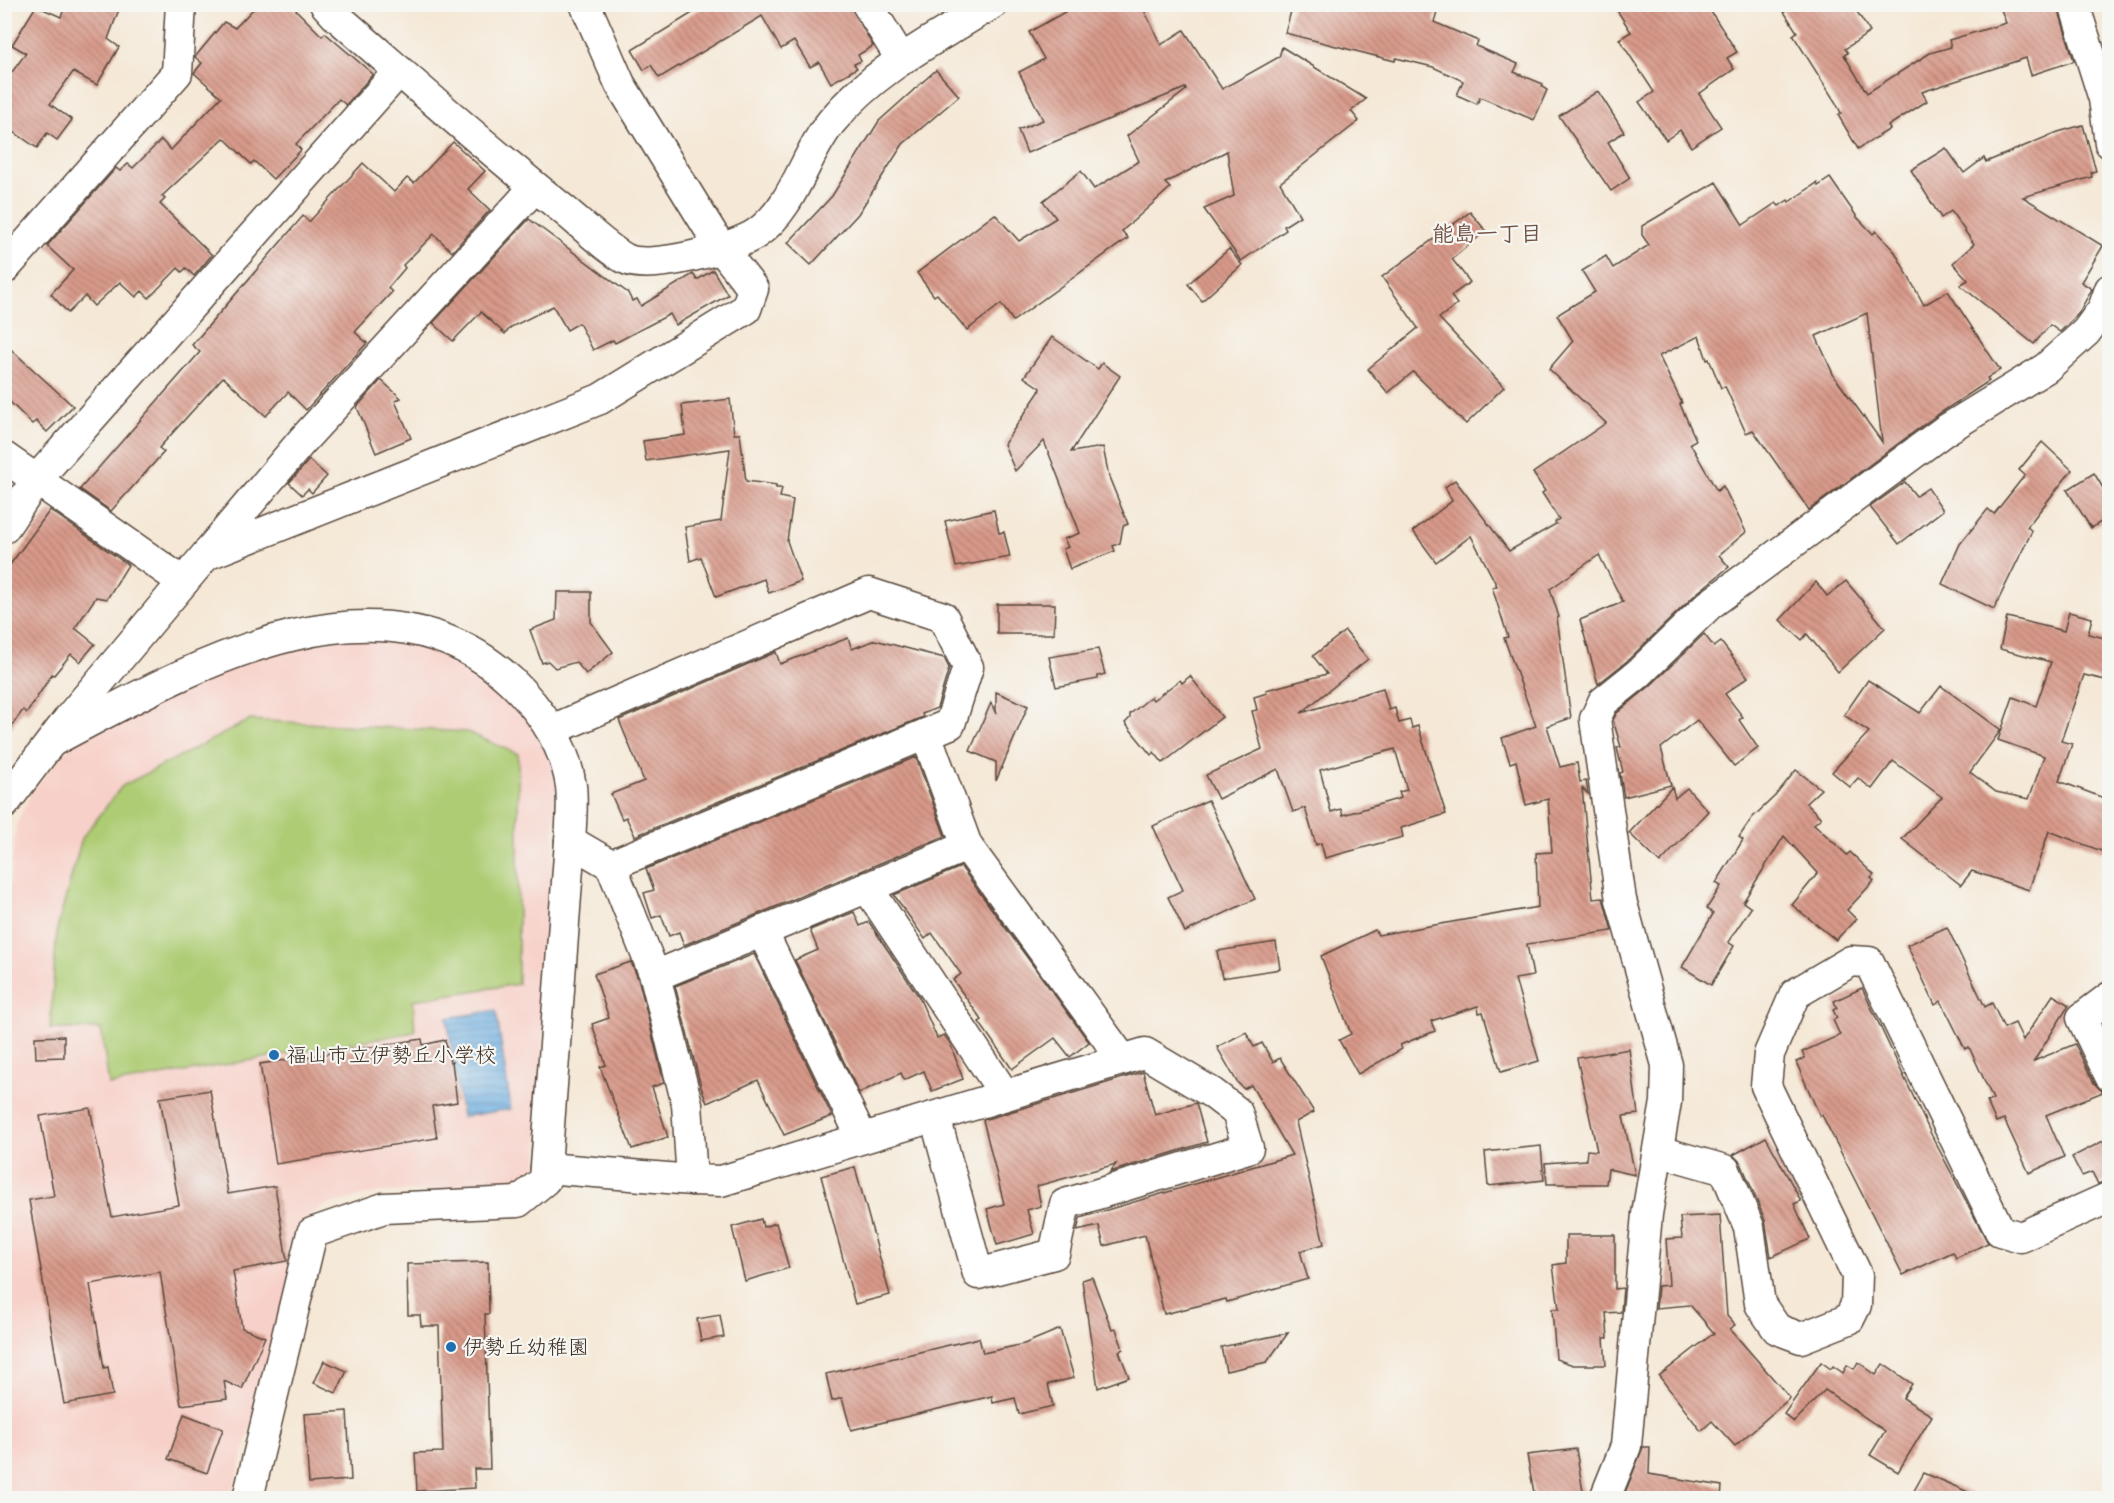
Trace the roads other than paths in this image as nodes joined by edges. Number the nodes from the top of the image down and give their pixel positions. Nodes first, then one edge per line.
1 (181, 4) edge
2 (325, 4) edge
3 (585, 4) edge
4 (867, 4) edge
5 (992, 4) edge
6 (2074, 4) edge
7 (901, 59) junction
8 (399, 71) junction
9 (2109, 143) edge
10 (536, 187) junction
11 (721, 248) junction
12 (4, 269) edge
13 (2109, 289) edge
14 (4, 457) edge
15 (37, 479) junction
16 (4, 528) edge
17 (206, 555) junction
18 (183, 582) junction
19 (552, 730) junction
20 (926, 734) junction
21 (53, 741) junction
22 (4, 804) edge
23 (570, 840) junction
24 (967, 846) junction
25 (611, 864) junction
26 (867, 887) junction
27 (762, 931) junction
28 (655, 976) junction
29 (2109, 997) edge
30 (1123, 1060) junction
31 (2109, 1076) edge
32 (1005, 1095) junction
33 (935, 1116) junction
34 (862, 1138) junction
35 (1658, 1151) junction
36 (546, 1168) junction
37 (692, 1180) junction
38 (2109, 1197) edge
39 (248, 1498) edge
40 (1605, 1498) edge

1 - 12 street
2 - 8 street
3 - 11 street
4 - 7 street
5 - 7 street
6 - 9 street
7 - 11 street
8 - 10 street
8 - 15 street
10 - 11 street
10 - 17 street
11 - 17 street
13 - 35 street
14 - 15 street
15 - 16 street
15 - 18 street
17 - 18 street
18 - 21 street
19 - 20 street
19 - 21 street
19 - 23 street
20 - 24 street
20 - 25 street
21 - 22 street
23 - 25 street
23 - 36 street
24 - 26 street
24 - 30 street
25 - 28 street
26 - 27 street
26 - 32 street
27 - 28 street
27 - 34 street
28 - 37 street
29 - 31 street
30 - 32 street
30 - 33 street
32 - 33 street
33 - 34 street
34 - 37 street
35 - 38 street
35 - 40 street
36 - 37 street
36 - 39 street

